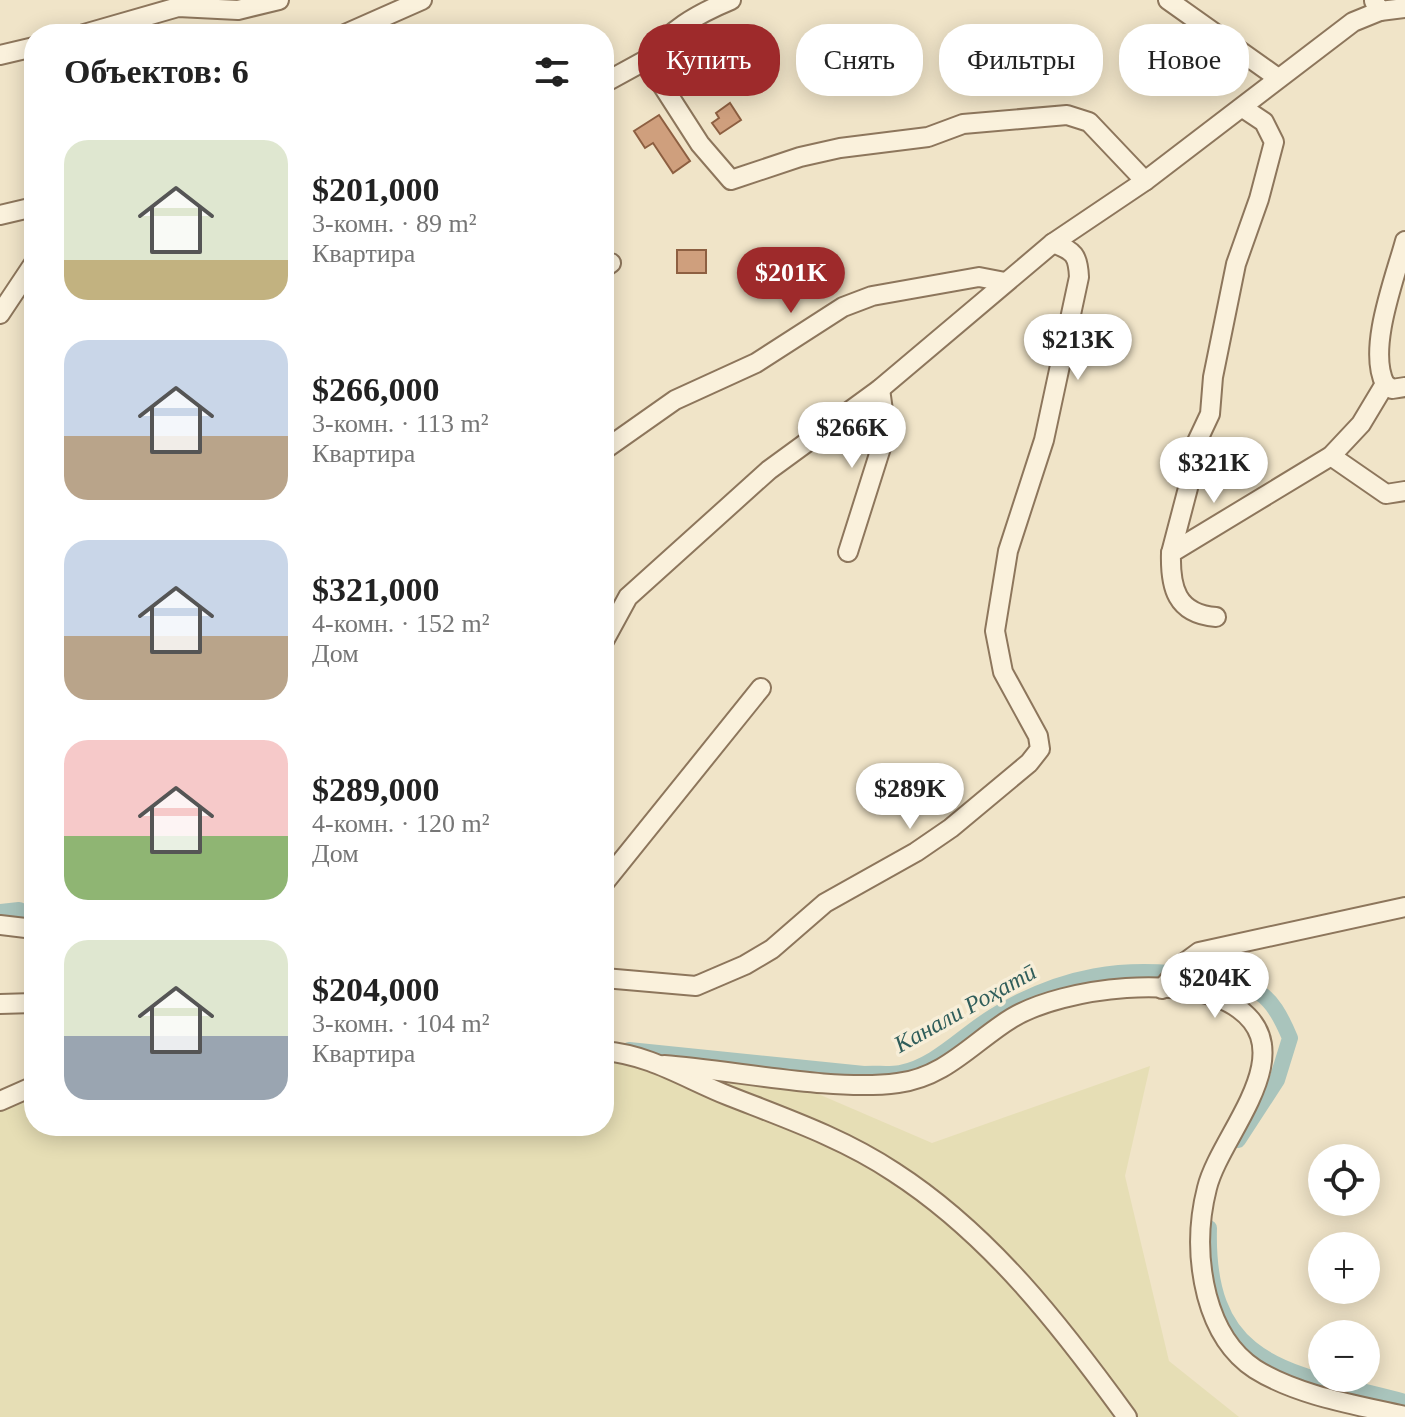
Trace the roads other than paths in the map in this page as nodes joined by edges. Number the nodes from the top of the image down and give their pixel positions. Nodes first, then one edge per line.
1 (279, 0) edge
2 (422, 0) edge
3 (731, 0) edge
4 (1168, 0) edge
5 (1377, 6) edge
6 (1405, 8) edge
7 (119, 24) edge
8 (368, 24) edge
9 (681, 24) edge
10 (24, 49) edge
11 (0, 55) edge
12 (638, 64) edge
13 (614, 78) edge
14 (1278, 78) junction
15 (669, 96) edge
16 (1243, 108) junction
17 (1145, 181) junction
18 (24, 209) edge
19 (0, 215) edge
20 (1405, 241) edge
21 (1053, 243) junction
22 (24, 278) edge
23 (1005, 282) junction
24 (0, 314) edge
25 (1385, 384) junction
26 (1405, 387) edge
27 (880, 389) junction
28 (614, 443) edge
29 (1331, 456) junction
30 (1405, 491) edge
31 (848, 552) dead end
32 (1171, 553) junction
33 (1216, 617) dead end
34 (614, 623) edge
35 (761, 688) dead end
36 (614, 871) edge
37 (1405, 907) edge
38 (0, 925) edge
39 (24, 928) edge
40 (1171, 977) junction
41 (614, 979) edge
42 (24, 1003) edge
43 (0, 1004) edge
44 (614, 1052) edge
45 (664, 1065) junction
46 (24, 1090) edge
47 (0, 1101) edge
48 (1405, 1416) edge
49 (1127, 1417) edge

1 - 7 street
2 - 8 street
3 - 9 street
4 - 14 street
5 - 6 street
5 - 14 street
10 - 11 street
12 - 13 street
14 - 16 street
15 - 17 street
16 - 17 street
16 - 32 street
17 - 21 street
18 - 19 street
20 - 25 street
21 - 23 street
21 - 41 street
22 - 24 street
23 - 27 street
23 - 28 street
25 - 26 street
25 - 29 street
27 - 31 street
27 - 34 street
29 - 30 street
29 - 32 street
32 - 33 street
35 - 36 street
37 - 40 street
38 - 39 street
40 - 45 street
40 - 48 street
42 - 43 street
44 - 45 street
45 - 49 street
46 - 47 street

